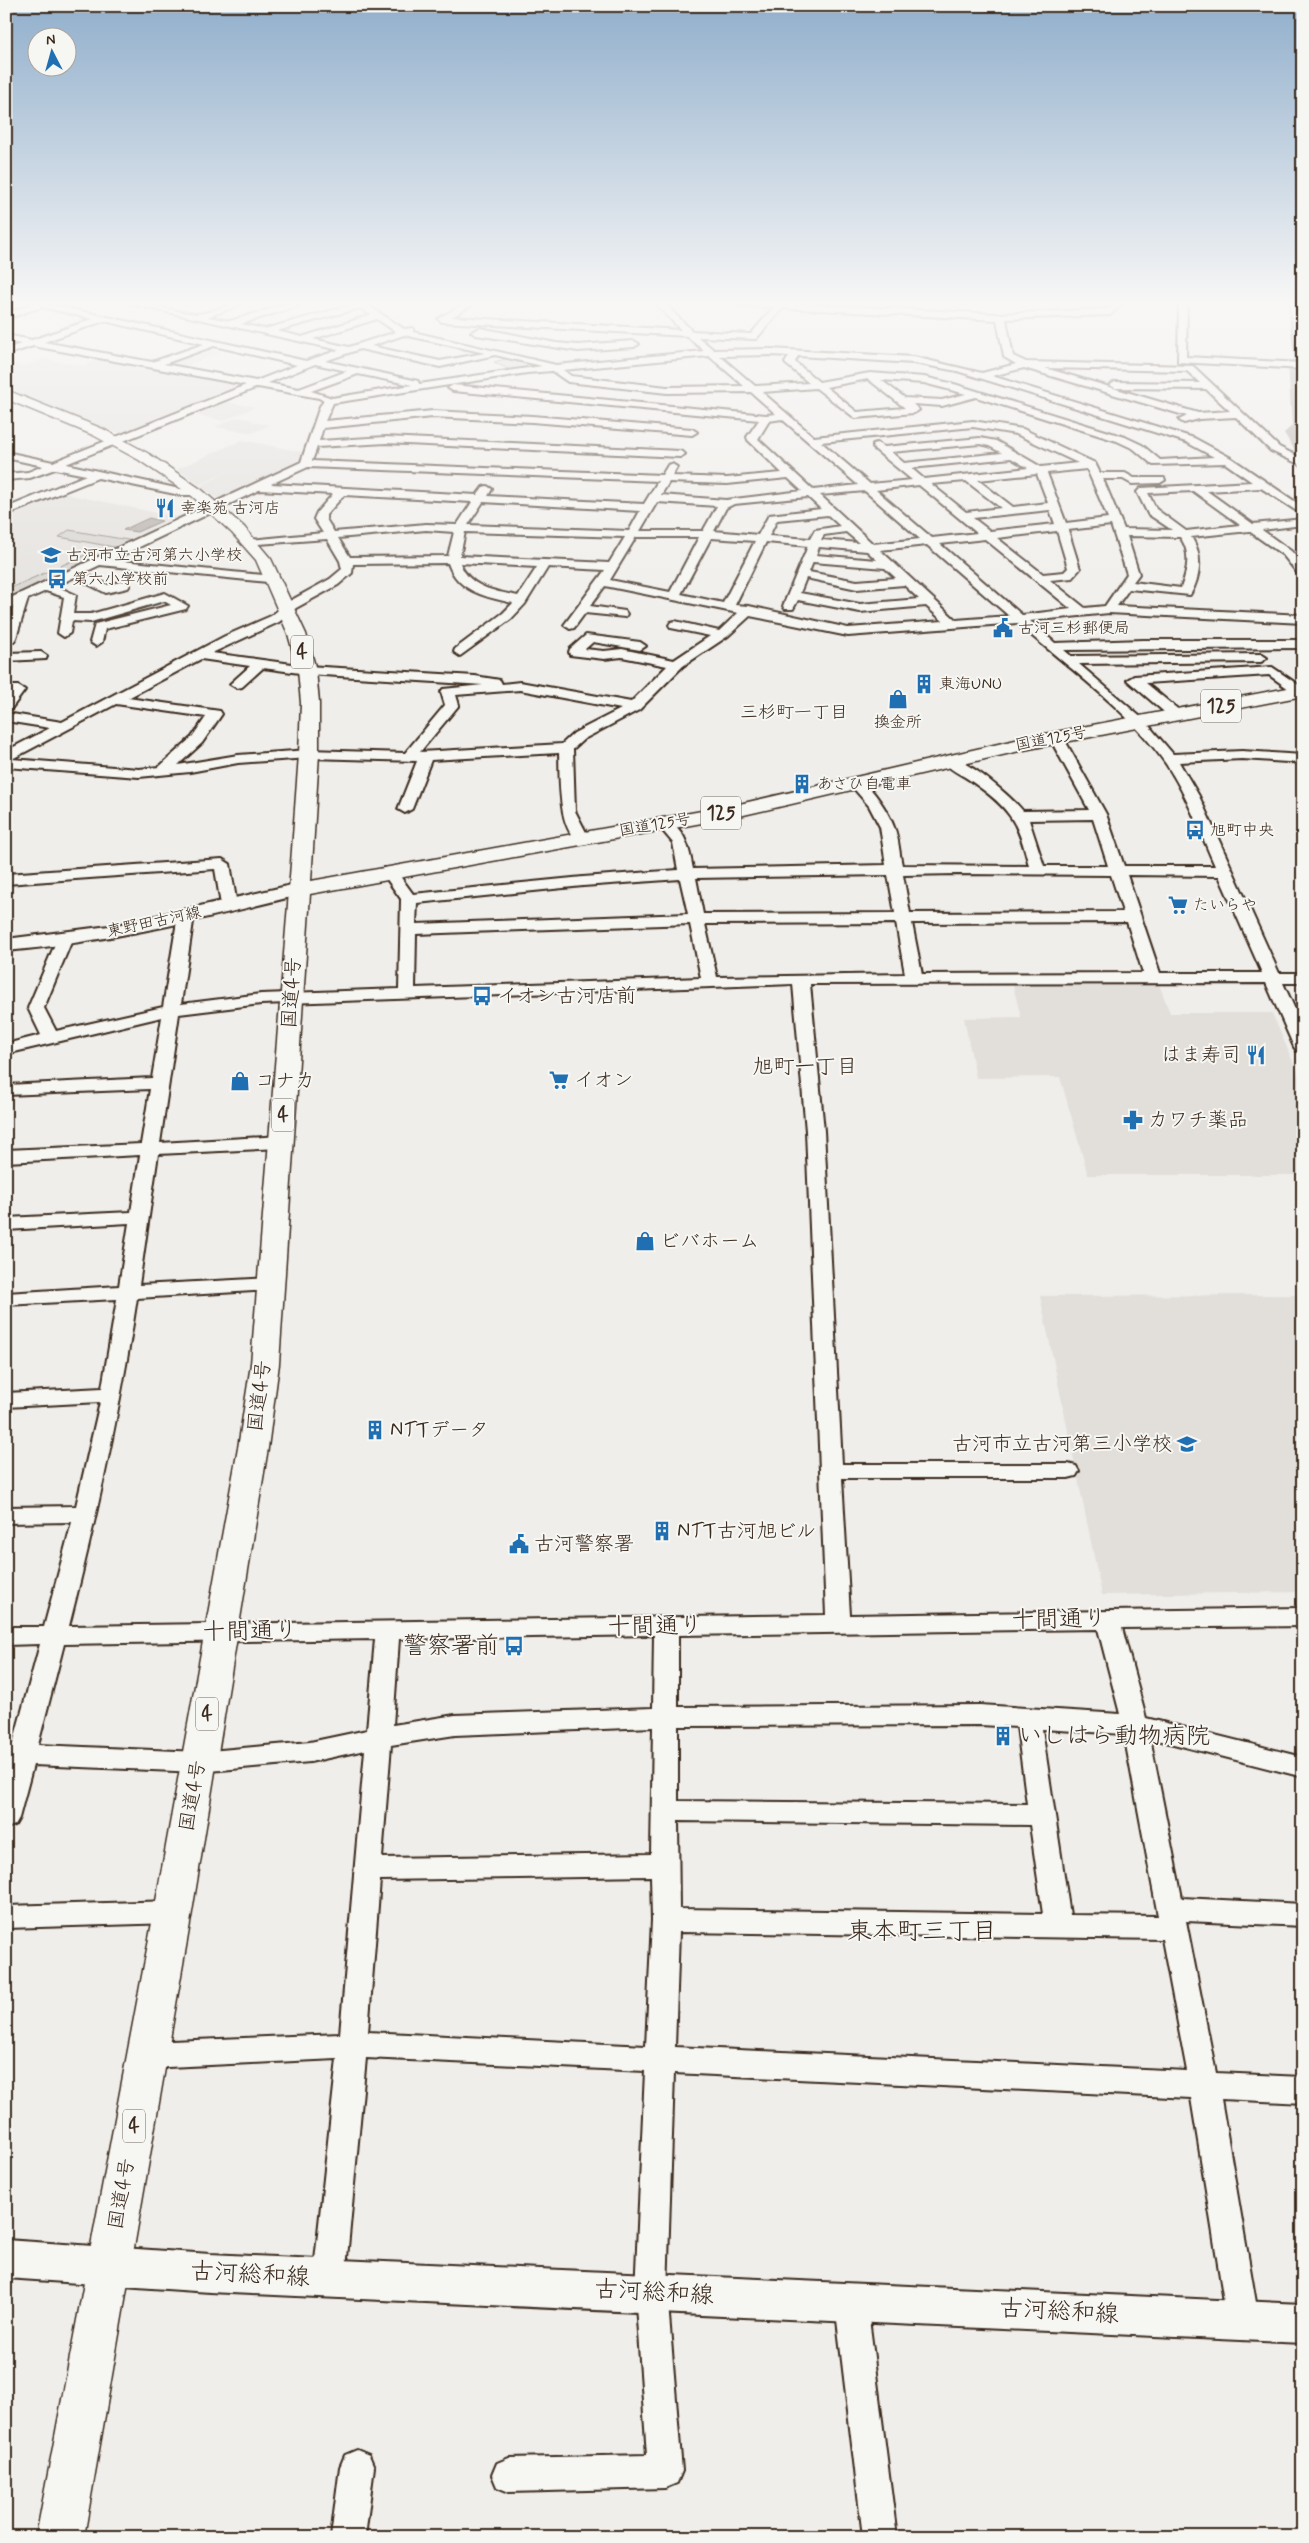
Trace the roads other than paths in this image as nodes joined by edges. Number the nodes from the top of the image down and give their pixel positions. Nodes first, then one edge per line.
1 (71, 422) edge
2 (164, 422) edge
3 (320, 422) edge
4 (347, 422) edge
5 (530, 422) edge
6 (565, 422) edge
7 (698, 422) edge
8 (763, 422) edge
9 (791, 422) edge
10 (1008, 422) edge
11 (1064, 422) edge
12 (1132, 422) edge
13 (1180, 422) edge
14 (1247, 422) edge
15 (319, 425) junction
16 (1000, 428) junction
17 (1156, 429) junction
18 (692, 432) junction
19 (864, 435) junction
20 (812, 440) junction
21 (117, 441) junction
22 (313, 444) junction
23 (516, 445) junction
24 (883, 450) junction
25 (680, 454) junction
26 (6, 455) edge
27 (1013, 455) junction
28 (1227, 460) junction
29 (1303, 463) edge
30 (306, 464) junction
31 (1091, 465) junction
32 (54, 466) junction
33 (902, 466) junction
34 (498, 471) junction
35 (1042, 471) junction
36 (588, 474) junction
37 (96, 475) junction
38 (790, 475) junction
39 (1096, 476) junction
40 (6, 477) edge
41 (666, 477) junction
42 (969, 478) junction
43 (1162, 480) dead end
44 (923, 483) junction
45 (1264, 485) junction
46 (256, 486) junction
47 (868, 488) junction
48 (1196, 488) junction
49 (342, 491) junction
50 (197, 493) junction
51 (811, 494) junction
52 (573, 496) junction
53 (481, 498) junction
54 (651, 503) junction
55 (726, 503) junction
56 (1054, 506) junction
57 (213, 507) junction
58 (831, 511) junction
59 (1011, 511) junction
60 (6, 512) edge
61 (1303, 512) edge
62 (963, 516) junction
63 (1303, 522) edge
64 (1062, 527) junction
65 (1118, 527) junction
66 (459, 528) junction
67 (850, 528) junction
68 (1250, 528) junction
69 (328, 534) junction
70 (633, 534) junction
71 (709, 534) junction
72 (1186, 534) junction
73 (987, 535) junction
74 (761, 539) junction
75 (930, 542) junction
76 (250, 543) junction
77 (816, 543) junction
78 (872, 548) junction
79 (809, 558) junction
80 (453, 559) junction
81 (346, 561) junction
82 (101, 562) junction
83 (545, 563) junction
84 (890, 565) junction
85 (141, 566) junction
86 (613, 567) junction
87 (1303, 572) edge
88 (802, 574) junction
89 (1040, 578) junction
90 (88, 579) junction
91 (273, 580) junction
92 (602, 582) junction
93 (908, 582) junction
94 (124, 585) dead end
95 (1125, 585) junction
96 (46, 587) junction
97 (794, 595) junction
98 (674, 596) junction
99 (22, 598) junction
100 (521, 601) junction
101 (930, 602) junction
102 (6, 605) edge
103 (728, 606) junction
104 (286, 609) junction
105 (582, 609) junction
106 (1108, 609) junction
107 (749, 610) junction
108 (1082, 612) junction
109 (621, 614) dead end
110 (784, 618) junction
111 (1019, 619) junction
112 (1303, 619) edge
113 (953, 624) junction
114 (570, 625) dead end
115 (675, 625) dead end
116 (65, 626) junction
117 (99, 627) junction
118 (721, 635) junction
119 (10, 638) dead end
120 (96, 642) dead end
121 (1303, 644) edge
122 (640, 646) dead end
123 (1051, 647) junction
124 (460, 652) dead end
125 (200, 655) junction
126 (41, 656) dead end
127 (6, 658) edge
128 (1274, 658) dead end
129 (1068, 660) junction
130 (261, 663) junction
131 (676, 664) junction
132 (307, 670) junction
133 (237, 684) dead end
134 (498, 688) junction
135 (6, 690) edge
136 (1301, 692) edge
137 (116, 700) junction
138 (6, 706) edge
139 (634, 707) junction
140 (1175, 714) junction
141 (6, 717) edge
142 (1138, 721) junction
143 (64, 726) junction
144 (1056, 737) junction
145 (566, 748) junction
146 (309, 754) junction
147 (426, 756) junction
148 (6, 757) edge
149 (410, 757) junction
150 (1170, 758) junction
151 (1303, 759) edge
152 (950, 761) junction
153 (6, 763) edge
154 (164, 770) junction
155 (856, 783) junction
156 (405, 809) dead end
157 (1099, 814) junction
158 (1019, 816) junction
159 (664, 824) junction
160 (582, 838) junction
161 (389, 871) junction
162 (896, 871) junction
163 (1038, 871) junction
164 (1118, 871) junction
165 (1227, 872) junction
166 (688, 874) junction
167 (6, 879) edge
168 (300, 889) junction
169 (409, 899) junction
170 (229, 906) junction
171 (186, 915) junction
172 (1133, 917) junction
173 (902, 918) junction
174 (695, 919) junction
175 (408, 929) junction
176 (64, 940) junction
177 (6, 945) edge
178 (914, 978) junction
179 (1154, 978) junction
180 (1274, 978) junction
181 (1303, 978) edge
182 (801, 979) junction
183 (710, 982) junction
184 (407, 993) junction
185 (292, 997) junction
186 (172, 1010) junction
187 (51, 1038) junction
188 (1303, 1047) edge
189 (6, 1049) edge
190 (160, 1083) junction
191 (6, 1090) edge
192 (281, 1142) junction
193 (149, 1148) junction
194 (6, 1156) edge
195 (139, 1217) junction
196 (6, 1224) edge
197 (272, 1284) junction
198 (127, 1293) junction
199 (6, 1299) edge
200 (112, 1394) junction
201 (6, 1400) edge
202 (831, 1471) junction
203 (1068, 1471) dead end
204 (86, 1514) junction
205 (6, 1515) edge
206 (1108, 1620) junction
207 (1302, 1620) edge
208 (838, 1624) junction
209 (666, 1626) junction
210 (388, 1630) junction
211 (220, 1633) junction
212 (6, 1636) edge
213 (53, 1636) junction
214 (666, 1717) junction
215 (1028, 1718) junction
216 (1135, 1725) junction
217 (379, 1737) junction
218 (14, 1755) edge
219 (199, 1762) junction
220 (1303, 1767) edge
221 (666, 1811) junction
222 (1042, 1815) junction
223 (6, 1818) edge
224 (664, 1866) junction
225 (368, 1869) junction
226 (173, 1912) junction
227 (1303, 1915) edge
228 (6, 1917) edge
229 (1172, 1919) junction
230 (666, 1920) junction
231 (1058, 1926) junction
232 (353, 2045) junction
233 (147, 2054) junction
234 (662, 2060) junction
235 (1204, 2085) junction
236 (1303, 2090) edge
237 (6, 2259) edge
238 (109, 2266) junction
239 (329, 2278) junction
240 (651, 2292) junction
241 (851, 2303) junction
242 (1243, 2320) junction
243 (1303, 2324) edge
244 (356, 2467) dead end
245 (509, 2475) dead end
246 (60, 2537) edge
247 (348, 2537) edge
248 (880, 2537) edge

1 - 21 highway, 国道4号 / 4
2 - 21 street
3 - 15 street
4 - 15 street
5 - 23 street
6 - 18 street
7 - 18 street
8 - 38 street
9 - 20 street
10 - 16 street
11 - 28 street
12 - 17 street
13 - 17 street
14 - 29 street
15 - 22 street
16 - 19 street
16 - 31 street
17 - 28 street
18 - 25 street
19 - 20 street
19 - 24 street
20 - 47 street
21 - 32 street
21 - 50 highway, 国道4号 / 4
22 - 23 street
22 - 30 street
23 - 25 street
23 - 34 street
24 - 27 street
24 - 33 street
25 - 41 street
26 - 32 street
27 - 33 street
27 - 35 street
28 - 45 street
30 - 34 street
30 - 46 street
31 - 35 street
31 - 39 street
32 - 37 street
32 - 40 street
33 - 44 street
34 - 36 street
34 - 53 street
35 - 42 street
35 - 56 street
36 - 41 street
36 - 52 street
37 - 50 street
37 - 60 street
38 - 41 street
38 - 51 street
39 - 43 street
39 - 65 street
41 - 54 street
42 - 44 street
42 - 59 street
44 - 47 street
44 - 62 street
45 - 48 street
45 - 61 street
46 - 49 street
46 - 57 street
47 - 51 street
47 - 75 street
48 - 68 street
48 - 72 street
49 - 53 street
49 - 69 street
50 - 57 highway, 国道4号 / 4
51 - 55 street
51 - 58 street
52 - 53 street
52 - 54 street
53 - 66 street
54 - 55 street
54 - 70 street
55 - 71 street
56 - 59 street
56 - 64 street
57 - 76 highway, 国道4号 / 4
57 - 82 street
58 - 67 street
58 - 74 street
59 - 62 street
62 - 73 street
63 - 68 street
64 - 65 street
64 - 73 street
64 - 89 street
65 - 72 street
65 - 95 street
66 - 69 street
66 - 70 street
66 - 80 street
67 - 77 street
67 - 78 street
68 - 72 street
68 - 87 street
69 - 76 street
69 - 81 street
70 - 71 street
70 - 86 street
71 - 74 street
71 - 98 street
72 - 95 street
73 - 75 street
73 - 89 street
74 - 77 street
74 - 103 street
75 - 78 street
75 - 111 street
76 - 91 highway, 国道4号 / 4
77 - 78 street
77 - 79 street
78 - 84 street
79 - 84 street
79 - 88 street
80 - 81 street
80 - 83 street
80 - 100 street
81 - 104 street
82 - 85 street
82 - 96 street
83 - 86 street
83 - 100 street
84 - 93 street
85 - 90 street
85 - 91 street
86 - 92 street
88 - 93 street
88 - 97 street
89 - 108 street
90 - 94 street
90 - 96 street
91 - 104 highway, 国道4号 / 4
92 - 98 street
92 - 105 street
93 - 101 street
95 - 106 street
96 - 99 street
96 - 116 street
97 - 101 street
97 - 110 street
98 - 103 street
99 - 102 street
99 - 119 street
100 - 124 street
101 - 113 street
103 - 107 street
104 - 125 street
104 - 132 highway, 国道4号 / 4
105 - 109 street
105 - 114 street
106 - 108 street
106 - 112 street
107 - 110 street
107 - 118 street
108 - 111 street
110 - 113 street
111 - 113 street
111 - 123 street
115 - 118 street
116 - 117 street
116 - 117 street
117 - 120 street
118 - 131 street
121 - 123 street
122 - 131 street
123 - 129 street
125 - 130 street
125 - 137 street
126 - 127 street
128 - 129 street
129 - 142 street
130 - 132 street
130 - 133 street
131 - 139 street
132 - 134 street
132 - 146 highway, 国道4号 / 4
134 - 139 street
134 - 149 street
135 - 138 street
136 - 140 highway, 国道125号 / 125
136 - 140 street
137 - 143 street
137 - 154 street
139 - 145 street
140 - 142 highway, 国道125号 / 125
141 - 143 street
142 - 144 highway, 国道125号 / 125
142 - 150 street
143 - 148 street
144 - 152 highway, 国道125号 / 125
144 - 157 street
145 - 147 street
145 - 160 street
146 - 149 street
146 - 154 street
146 - 168 highway, 国道4号 / 4
147 - 149 street
147 - 156 street
150 - 151 street
150 - 165 street
152 - 155 highway, 国道125号 / 125
152 - 158 street
153 - 154 street
155 - 159 highway, 国道125号 / 125
155 - 162 street
157 - 158 street
157 - 164 street
158 - 163 street
159 - 160 highway, 国道125号 / 125
159 - 166 street
160 - 161 highway, 国道125号 / 125
161 - 168 highway, 国道125号 / 125
161 - 169 street
162 - 163 street
162 - 166 street
162 - 173 street
163 - 164 street
164 - 165 street
164 - 172 street
165 - 180 street
166 - 169 street
166 - 174 street
167 - 170 street
168 - 170 main road, 東野田古河線
168 - 185 highway, 国道4号 / 4
169 - 175 street
170 - 171 main road, 東野田古河線
171 - 176 main road, 東野田古河線
171 - 186 street
172 - 173 street
172 - 179 street
173 - 174 street
173 - 178 street
174 - 175 street
174 - 183 street
175 - 184 street
176 - 177 main road, 東野田古河線
176 - 187 street
178 - 179 street
178 - 182 street
179 - 180 street
180 - 181 street
180 - 188 street
182 - 183 street
182 - 202 street
183 - 184 street
184 - 185 street
185 - 186 street
185 - 192 highway, 国道4号 / 4
186 - 187 street
186 - 190 street
187 - 189 street
190 - 191 street
190 - 193 street
192 - 193 street
192 - 197 highway, 国道4号 / 4
193 - 194 street
193 - 195 street
195 - 196 street
195 - 198 street
197 - 198 street
197 - 211 highway, 国道4号 / 4
198 - 199 street
198 - 200 street
200 - 201 street
200 - 204 street
202 - 203 street
202 - 208 street
204 - 205 street
204 - 213 street
206 - 207 street, 十間通り
206 - 208 street, 十間通り
206 - 216 street
208 - 209 street, 十間通り
209 - 210 street, 十間通り
209 - 214 street
210 - 211 street, 十間通り
210 - 217 street
211 - 213 street, 十間通り
211 - 219 highway, 国道4号 / 4
212 - 213 street, 十間通り
213 - 218 street
214 - 215 street
214 - 217 street
214 - 221 street
215 - 216 street
215 - 222 street
216 - 220 street
216 - 229 street
217 - 219 street
217 - 225 street
218 - 219 street
218 - 223 street
219 - 226 highway, 国道4号 / 4
221 - 222 street
221 - 224 street
222 - 231 street
224 - 225 street
224 - 230 street
225 - 232 street
226 - 228 street
226 - 233 highway, 国道4号 / 4
227 - 229 street
229 - 231 street
229 - 235 street
230 - 231 street
230 - 234 street
232 - 233 street
232 - 234 street
232 - 239 street
233 - 238 highway, 国道4号 / 4
234 - 235 street
234 - 240 street
235 - 236 street
235 - 242 street
237 - 238 main road, 古河総和線
238 - 239 main road, 古河総和線
238 - 246 highway, 国道4号 / 4
239 - 240 main road, 古河総和線
240 - 241 main road, 古河総和線
240 - 245 street
241 - 242 main road, 古河総和線
241 - 248 street
242 - 243 main road, 古河総和線
244 - 247 street

